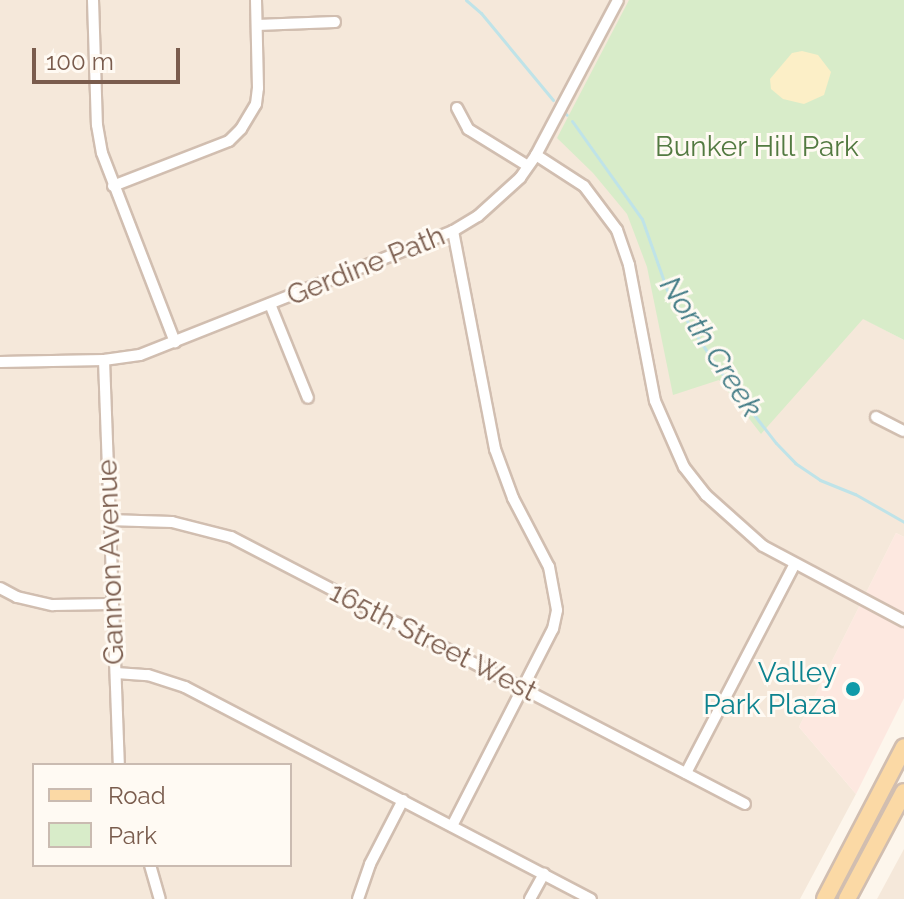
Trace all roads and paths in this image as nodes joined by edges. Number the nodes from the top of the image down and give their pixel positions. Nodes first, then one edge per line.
1 (93, 0) edge
2 (256, 0) edge
3 (618, 0) edge
4 (335, 22) dead end
5 (257, 25) junction
6 (457, 108) dead end
7 (536, 155) junction
8 (528, 166) junction
9 (113, 186) junction
10 (453, 231) junction
11 (270, 304) junction
12 (175, 342) junction
13 (104, 360) junction
14 (0, 362) edge
15 (308, 398) dead end
16 (876, 417) dead end
17 (904, 431) edge
18 (108, 520) junction
19 (795, 564) junction
20 (0, 588) edge
21 (111, 604) junction
22 (904, 621) edge
23 (116, 673) junction
24 (524, 688) junction
25 (904, 747) edge
26 (119, 763) edge
27 (686, 773) junction
28 (904, 792) edge
29 (403, 800) junction
30 (745, 804) dead end
31 (452, 826) junction
32 (154, 867) edge
33 (544, 874) junction
34 (160, 899) edge
35 (358, 899) edge
36 (530, 899) edge
37 (591, 899) edge
38 (825, 899) edge
39 (847, 899) edge

1 - 9 street
2 - 5 street
3 - 7 street, Gerdine Path
4 - 5 street
5 - 9 street
6 - 8 street
7 - 8 street, Gerdine Path
7 - 19 street
8 - 10 street, Gerdine Path
9 - 12 street
10 - 11 street, Gerdine Path
10 - 24 street
11 - 12 street, Gerdine Path
11 - 15 street
12 - 13 street, Gerdine Path
13 - 14 street, Gerdine Path
13 - 18 street, Gannon Avenue
16 - 17 street
18 - 21 street, Gannon Avenue
18 - 24 street, 165th Street West
19 - 22 street
19 - 27 street
20 - 21 street
21 - 23 street, Gannon Avenue
23 - 26 street, Gannon Avenue
23 - 29 street
24 - 27 street, 165th Street West
24 - 31 street
25 - 38 main road
27 - 30 street, 165th Street West
28 - 39 main road
29 - 31 street
29 - 35 street
31 - 33 street
32 - 34 street
33 - 36 street
33 - 37 street

